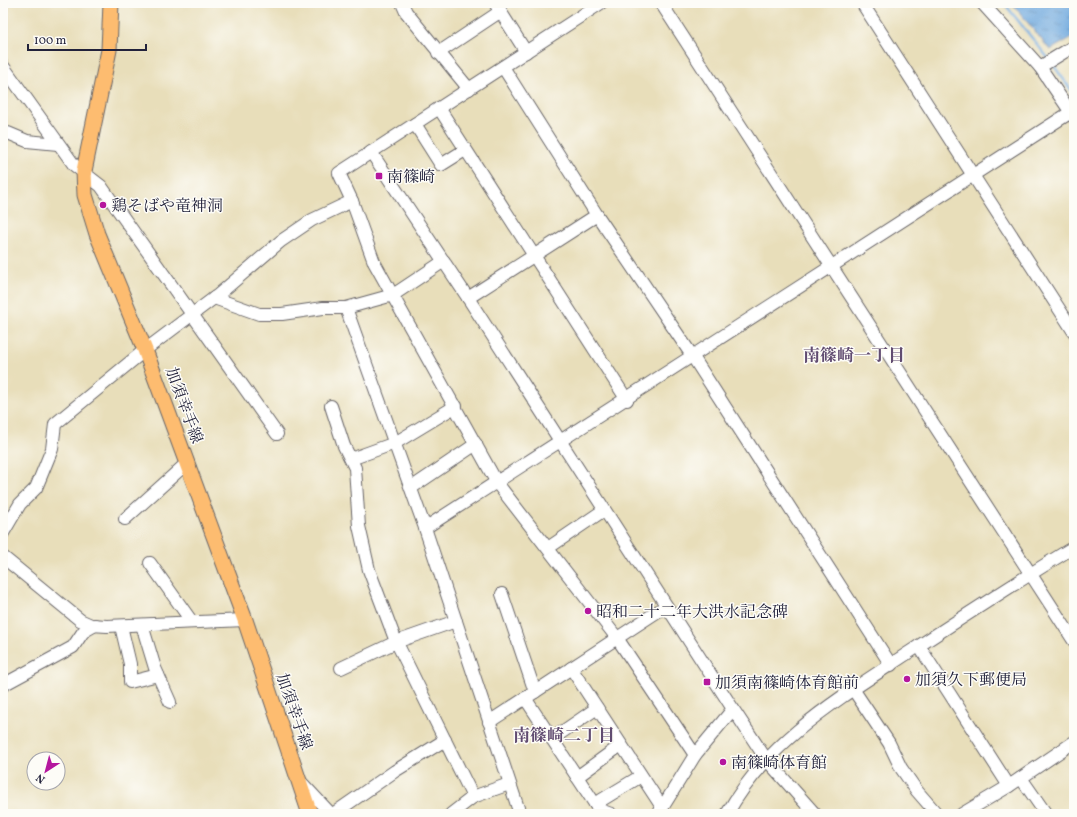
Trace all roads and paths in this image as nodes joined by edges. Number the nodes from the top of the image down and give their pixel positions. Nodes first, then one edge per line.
1 (111, 3) edge
2 (402, 3) edge
3 (661, 3) edge
4 (862, 3) edge
5 (982, 3) edge
6 (598, 4) edge
7 (498, 7) edge
8 (1074, 46) edge
9 (526, 52) junction
10 (438, 53) junction
11 (3, 66) edge
12 (503, 67) junction
13 (1040, 67) junction
14 (469, 89) junction
15 (439, 108) junction
16 (1072, 115) edge
17 (414, 124) junction
18 (3, 134) edge
19 (58, 144) junction
20 (465, 150) junction
21 (371, 152) junction
22 (84, 171) junction
23 (974, 175) junction
24 (352, 201) junction
25 (597, 215) junction
26 (535, 256) junction
27 (444, 261) junction
28 (832, 267) junction
29 (393, 295) junction
30 (214, 298) junction
31 (468, 298) junction
32 (346, 308) junction
33 (192, 314) junction
34 (1074, 332) edge
35 (145, 350) junction
36 (693, 357) junction
37 (627, 400) junction
38 (332, 406) dead end
39 (456, 406) junction
40 (277, 434) dead end
41 (560, 442) junction
42 (395, 443) junction
43 (476, 444) junction
44 (351, 459) junction
45 (187, 463) junction
46 (497, 483) junction
47 (411, 488) junction
48 (604, 510) junction
49 (125, 519) dead end
50 (425, 528) junction
51 (3, 533) edge
52 (1074, 547) edge
53 (548, 548) junction
54 (3, 556) edge
55 (150, 563) dead end
56 (1031, 573) junction
57 (502, 594) dead end
58 (666, 606) junction
59 (245, 620) junction
60 (456, 621) junction
61 (192, 622) junction
62 (95, 625) junction
63 (142, 625) junction
64 (121, 626) junction
65 (617, 638) junction
66 (1074, 641) edge
67 (396, 642) junction
68 (919, 646) junction
69 (891, 665) junction
70 (341, 668) dead end
71 (571, 668) junction
72 (158, 675) junction
73 (3, 685) edge
74 (853, 689) junction
75 (530, 695) junction
76 (170, 702) dead end
77 (597, 708) junction
78 (733, 709) junction
79 (489, 722) junction
80 (552, 739) junction
81 (445, 740) junction
82 (1074, 742) edge
83 (622, 745) junction
84 (695, 755) junction
85 (766, 759) junction
86 (641, 776) junction
87 (577, 777) junction
88 (1021, 778) junction
89 (301, 782) junction
90 (509, 784) junction
91 (1010, 786) junction
92 (473, 797) junction
93 (601, 810) edge
94 (660, 810) edge
95 (808, 811) edge
96 (310, 814) edge
97 (332, 814) edge
98 (451, 814) edge
99 (520, 814) edge
100 (727, 814) edge
101 (937, 814) edge
102 (962, 814) edge
103 (1046, 814) edge

1 - 22 main road, 加須幸手線
2 - 10 street
3 - 28 street
4 - 23 street
5 - 13 street
6 - 9 street
7 - 9 street
7 - 10 street
8 - 13 street
9 - 12 street
10 - 14 street
11 - 19 street
12 - 14 street
12 - 25 street
13 - 16 street
14 - 15 street
15 - 17 street
15 - 20 street
16 - 23 street
17 - 20 street
17 - 21 street
18 - 19 street
19 - 22 street
20 - 26 street
21 - 24 street
21 - 27 street
22 - 33 street
22 - 35 main road, 加須幸手線
23 - 28 street
23 - 34 street
24 - 29 street
24 - 30 street
25 - 26 street
25 - 36 street
26 - 31 street
26 - 37 street
27 - 29 street
27 - 31 street
28 - 36 street
28 - 56 street
29 - 32 street
29 - 39 street
30 - 32 street
30 - 33 street
31 - 41 street
32 - 42 street
33 - 35 street
33 - 40 street
35 - 45 main road, 加須幸手線
35 - 51 street
36 - 37 street
36 - 69 street
37 - 41 street
38 - 44 street
39 - 42 street
39 - 43 street
41 - 46 street
41 - 48 street
42 - 44 street
42 - 47 street
43 - 46 street
43 - 47 street
44 - 67 street
45 - 49 street
45 - 59 main road, 加須幸手線
46 - 50 street
46 - 53 street
47 - 50 street
48 - 53 street
48 - 58 street
50 - 60 street
52 - 56 street
53 - 65 street
54 - 62 street
55 - 61 street
56 - 66 street
56 - 68 street
57 - 75 street
58 - 65 street
58 - 78 street
59 - 61 street
59 - 89 main road, 加須幸手線
60 - 67 street
60 - 79 street
61 - 63 street
62 - 64 street
62 - 73 street
63 - 64 street
63 - 72 street
64 - 72 street
65 - 71 street
65 - 84 street
67 - 70 street
67 - 81 street
68 - 69 street
68 - 91 street
69 - 74 street
71 - 75 street
71 - 77 street
72 - 76 street
74 - 85 street
74 - 101 street
75 - 79 street
75 - 80 street
77 - 80 street
77 - 83 street
78 - 84 street
78 - 85 street
79 - 90 street
80 - 87 street
81 - 92 street
81 - 97 street
82 - 88 street
83 - 86 street
83 - 87 street
84 - 94 street
85 - 95 street
85 - 100 street
86 - 93 street
86 - 94 street
87 - 93 street
88 - 91 street
88 - 103 street
89 - 96 main road, 加須幸手線
89 - 97 street
90 - 92 street
90 - 99 street
91 - 102 street
92 - 98 street

